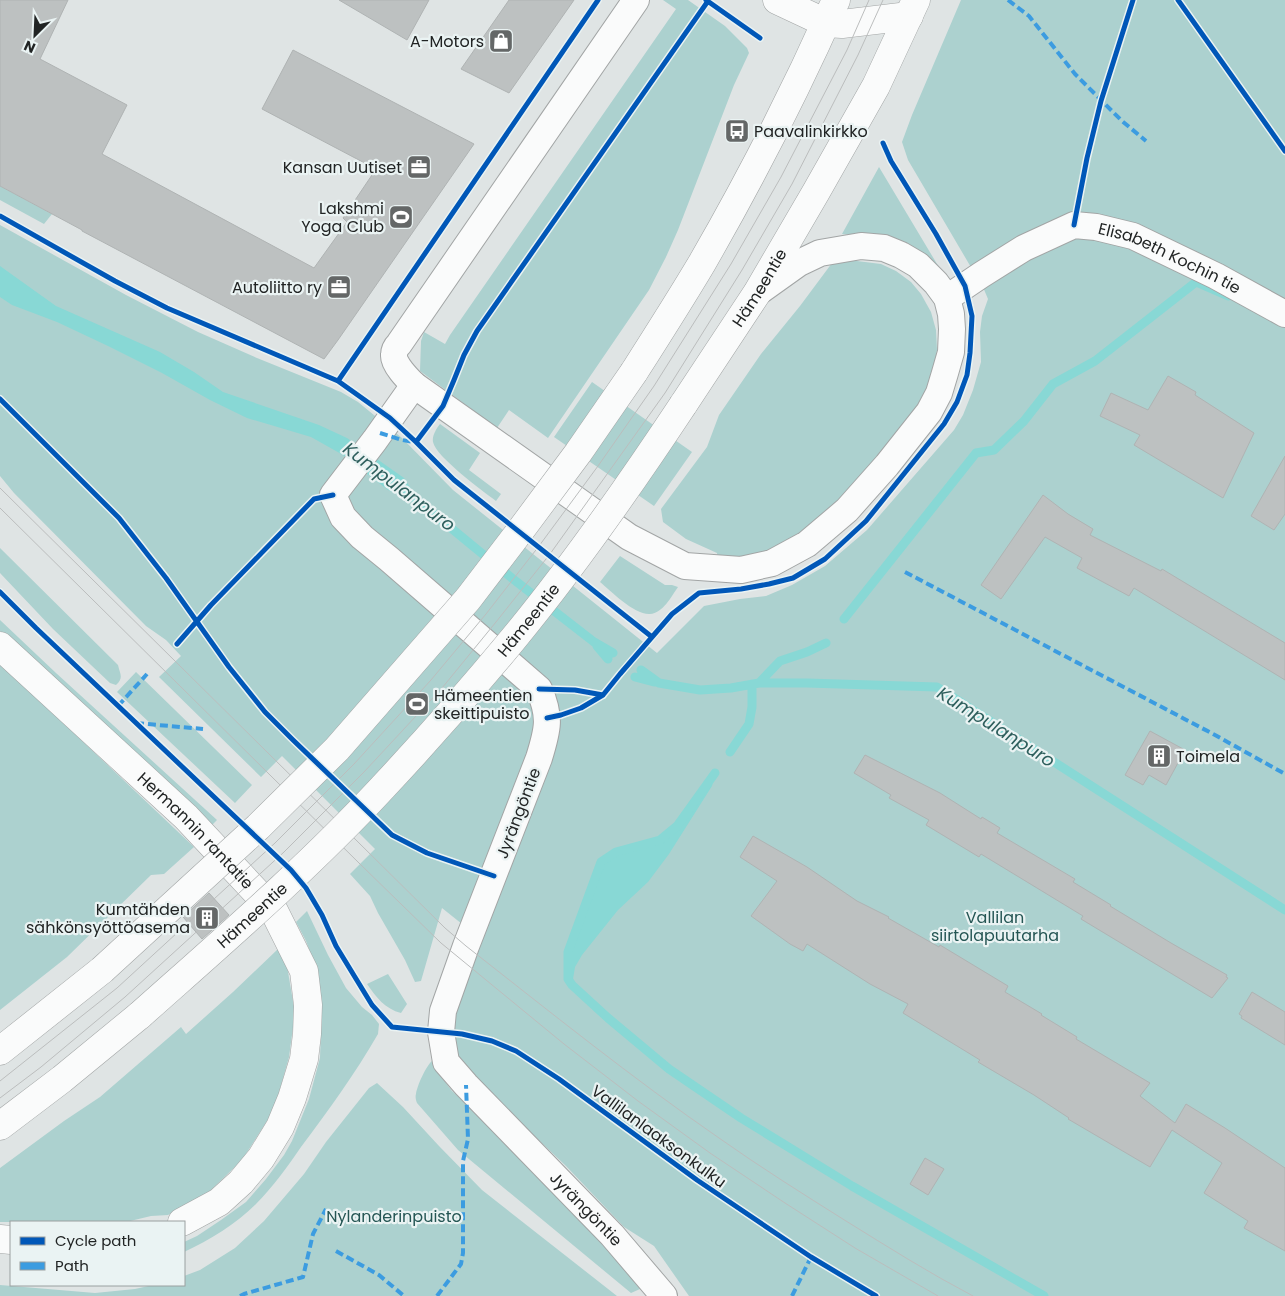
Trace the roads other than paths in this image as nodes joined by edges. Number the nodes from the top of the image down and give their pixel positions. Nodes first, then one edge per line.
1 (636, 0) edge
2 (776, 0) edge
3 (912, 8) edge
4 (831, 11) edge
5 (757, 293) junction
6 (948, 298) junction
7 (1285, 314) edge
8 (414, 386) junction
9 (0, 646) edge
10 (0, 1051) edge
11 (0, 1126) edge
12 (184, 1221) edge
13 (664, 1296) edge

1 - 8 street
2 - 4 main road
3 - 4 main road
3 - 5 main road, Hämeentie
4 - 10 main road, bridge
5 - 6 street
5 - 11 main road, Hämeentie, bridge
6 - 7 street, Elisabeth Kochin tie
6 - 8 street
8 - 13 street, Jyrängöntie
9 - 12 main road, Hermannin rantatie

